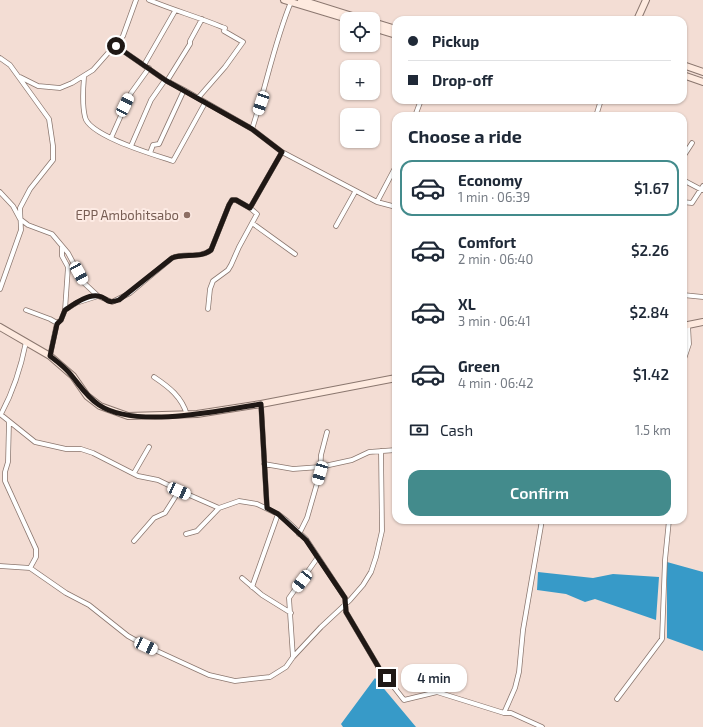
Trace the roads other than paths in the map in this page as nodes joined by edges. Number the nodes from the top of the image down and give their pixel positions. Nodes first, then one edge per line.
1 (136, 0) edge
2 (148, 0) edge
3 (284, 0) edge
4 (646, 0) edge
5 (297, 1) edge
6 (175, 11) junction
7 (340, 16) edge
8 (639, 16) edge
9 (202, 19) junction
10 (380, 24) edge
11 (392, 28) edge
12 (380, 30) edge
13 (392, 34) edge
14 (116, 46) junction
15 (0, 58) edge
16 (144, 65) junction
17 (687, 66) edge
18 (148, 68) junction
19 (703, 72) edge
20 (18, 76) junction
21 (687, 76) edge
22 (84, 77) junction
23 (166, 81) junction
24 (703, 82) edge
25 (184, 90) junction
26 (198, 98) junction
27 (205, 103) junction
28 (252, 129) junction
29 (112, 138) junction
30 (692, 143) dead end
31 (131, 146) junction
32 (687, 151) edge
33 (282, 152) junction
34 (150, 153) junction
35 (392, 174) edge
36 (687, 182) edge
37 (702, 189) edge
38 (0, 192) edge
39 (355, 192) junction
40 (377, 202) junction
41 (687, 202) edge
42 (392, 206) edge
43 (250, 208) junction
44 (20, 219) junction
45 (252, 223) junction
46 (336, 226) dead end
47 (62, 246) junction
48 (295, 254) dead end
49 (0, 289) edge
50 (687, 295) edge
51 (98, 296) junction
52 (703, 297) edge
53 (208, 309) dead end
54 (26, 310) dead end
55 (65, 310) junction
56 (703, 322) edge
57 (57, 324) junction
58 (687, 326) edge
59 (0, 327) edge
60 (687, 332) edge
61 (26, 342) junction
62 (687, 349) edge
63 (50, 356) junction
64 (154, 377) dead end
65 (392, 379) edge
66 (261, 404) junction
67 (0, 414) edge
68 (187, 415) junction
69 (9, 422) junction
70 (327, 432) dead end
71 (149, 447) dead end
72 (392, 451) edge
73 (381, 452) junction
74 (264, 464) junction
75 (320, 467) junction
76 (134, 473) junction
77 (179, 491) junction
78 (219, 508) junction
79 (267, 508) junction
80 (278, 514) junction
81 (541, 524) edge
82 (670, 524) edge
83 (186, 534) dead end
84 (299, 534) junction
85 (134, 541) dead end
86 (318, 557) junction
87 (0, 566) edge
88 (30, 568) junction
89 (242, 578) dead end
90 (252, 587) junction
91 (345, 604) junction
92 (291, 612) junction
93 (292, 657) junction
94 (617, 698) dead end
95 (504, 713) junction
96 (542, 727) edge

1 - 14 street
2 - 6 street
3 - 5 street
4 - 8 street
5 - 7 street
5 - 28 street
6 - 9 street
6 - 16 street
9 - 23 street
9 - 26 street
10 - 11 street
12 - 13 street
14 - 16 street
14 - 22 street
15 - 20 street
16 - 18 street
17 - 19 street
18 - 23 street
18 - 29 street
20 - 22 street
20 - 44 street
21 - 24 street
22 - 29 street
23 - 25 street
23 - 31 street
25 - 26 street
25 - 34 street
26 - 27 street
27 - 28 street
27 - 34 street
28 - 33 street
29 - 31 street
30 - 32 street
31 - 34 street
33 - 39 street
33 - 43 street
35 - 40 street
36 - 37 street
37 - 41 street
38 - 44 street
39 - 40 street
39 - 46 street
40 - 42 street
43 - 45 street
43 - 51 street
44 - 47 street
44 - 49 street
45 - 48 street
45 - 53 street
47 - 51 street
47 - 55 street
50 - 52 street
51 - 55 street
54 - 57 street
55 - 57 street
56 - 58 street
57 - 63 street
59 - 61 street
60 - 62 street
61 - 63 street
61 - 67 street
63 - 68 street
64 - 68 street
65 - 66 street
66 - 68 street
66 - 74 street
67 - 69 street
69 - 76 street
69 - 88 street
70 - 75 street
71 - 76 street
72 - 73 street
73 - 75 street
73 - 91 street
74 - 75 street
74 - 79 street
75 - 84 street
76 - 77 street
77 - 78 street
77 - 85 street
78 - 79 street
78 - 83 street
79 - 80 street
80 - 84 street
80 - 90 street
81 - 95 street
82 - 94 street
84 - 86 street
86 - 91 street
86 - 92 street
87 - 88 street
88 - 93 street
89 - 90 street
90 - 92 street
91 - 93 street
91 - 95 street
92 - 93 street
95 - 96 street

